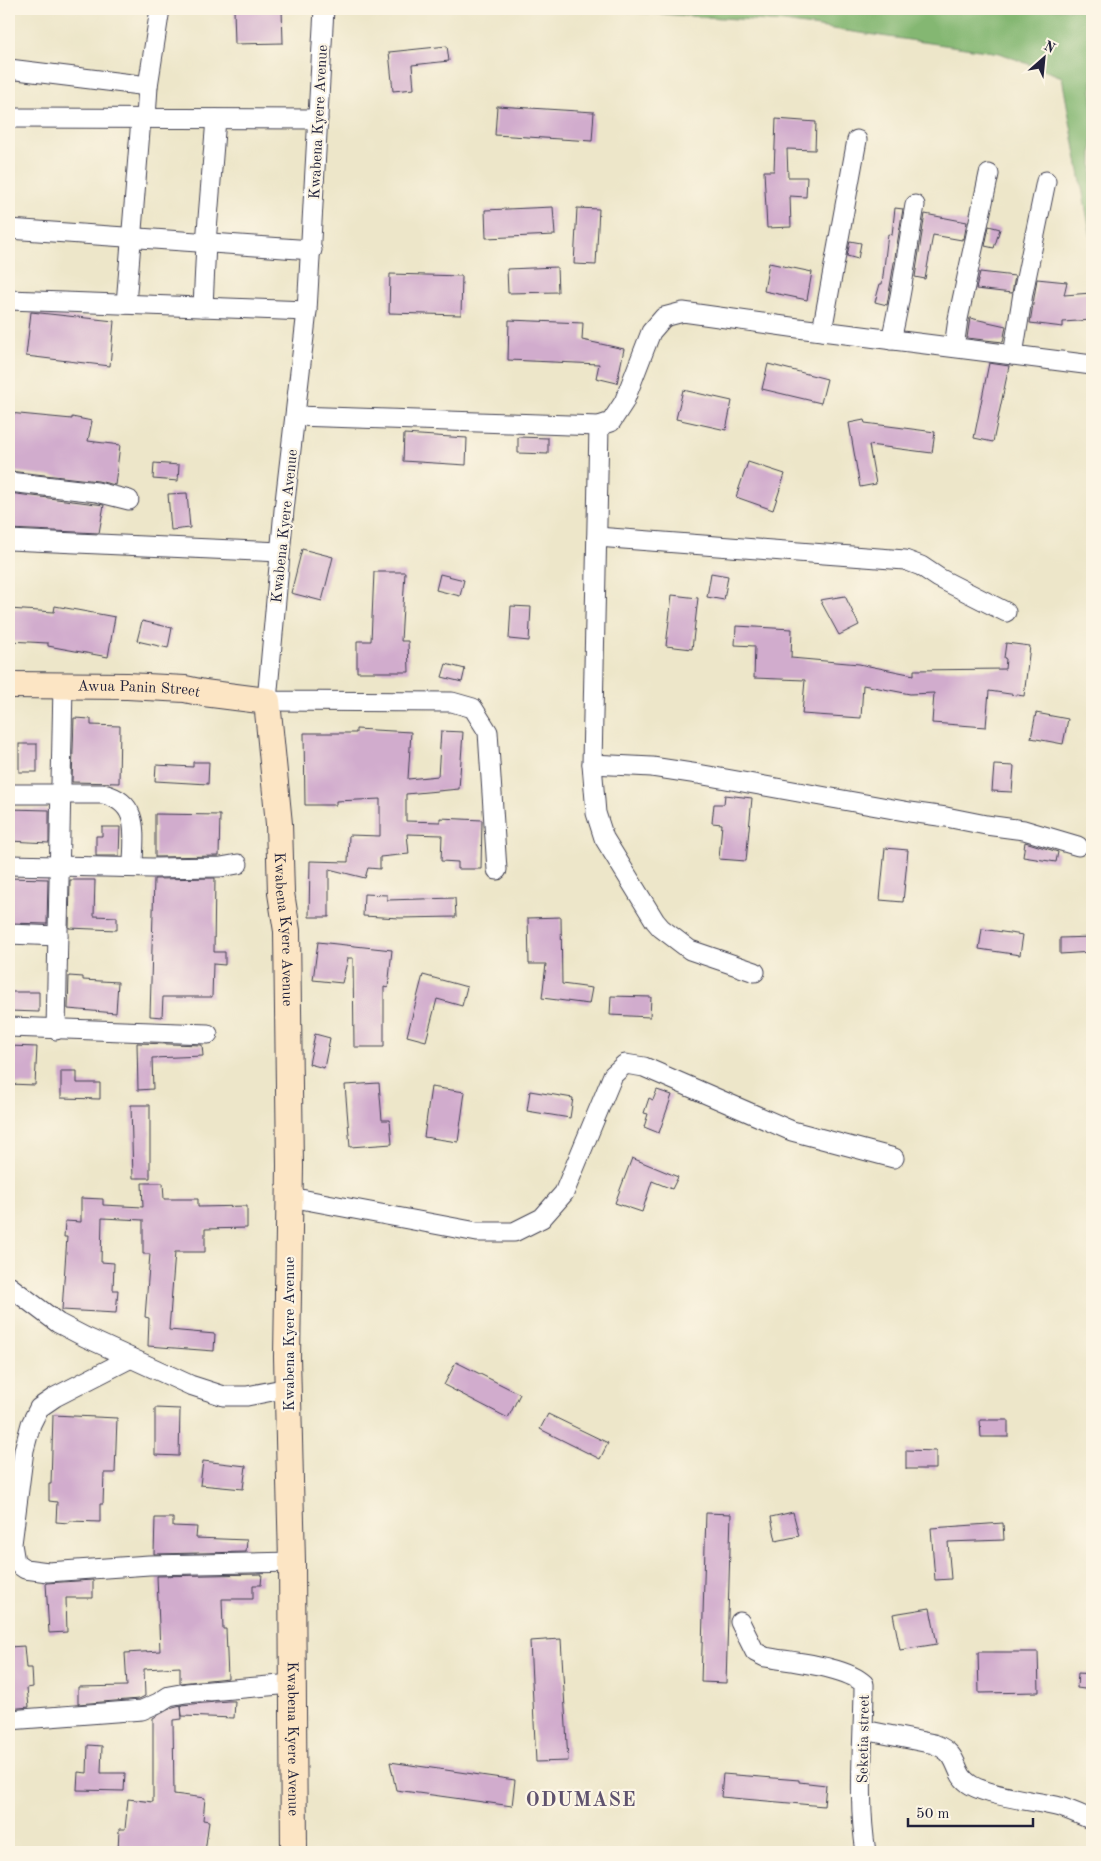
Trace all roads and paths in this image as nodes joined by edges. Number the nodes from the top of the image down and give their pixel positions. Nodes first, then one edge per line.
1 (160, 9) edge
2 (324, 9) edge
3 (9, 69) edge
4 (148, 86) junction
5 (9, 118) edge
6 (143, 118) junction
7 (216, 119) junction
8 (318, 119) junction
9 (857, 140) dead end
10 (989, 174) dead end
11 (1046, 181) dead end
12 (915, 204) dead end
13 (9, 229) edge
14 (130, 236) junction
15 (206, 243) junction
16 (312, 250) junction
17 (9, 300) edge
18 (126, 304) junction
19 (203, 307) junction
20 (307, 311) junction
21 (822, 331) junction
22 (891, 340) junction
23 (954, 348) junction
24 (1013, 355) junction
25 (1092, 365) edge
26 (296, 416) junction
27 (599, 426) junction
28 (9, 482) edge
29 (129, 500) dead end
30 (597, 536) junction
31 (9, 540) edge
32 (280, 552) junction
33 (1006, 612) dead end
34 (9, 685) edge
35 (63, 685) junction
36 (267, 702) junction
37 (592, 764) junction
38 (9, 794) edge
39 (61, 794) junction
40 (1078, 846) dead end
41 (238, 864) dead end
42 (9, 865) edge
43 (60, 866) junction
44 (133, 867) junction
45 (497, 870) dead end
46 (9, 934) edge
47 (58, 936) junction
48 (755, 972) dead end
49 (9, 1027) edge
50 (56, 1030) junction
51 (208, 1034) dead end
52 (894, 1158) dead end
53 (290, 1198) junction
54 (9, 1286) edge
55 (131, 1358) junction
56 (288, 1388) junction
57 (292, 1562) junction
58 (740, 1622) dead end
59 (292, 1684) junction
60 (9, 1720) edge
61 (864, 1730) junction
62 (1092, 1820) edge
63 (294, 1852) edge
64 (866, 1852) edge

1 - 4 street
2 - 8 street, Kwabena Kyere Avenue
3 - 4 street
4 - 6 street
5 - 6 street
6 - 7 street
6 - 14 street
7 - 8 street
7 - 15 street
8 - 16 street, Kwabena Kyere Avenue
9 - 21 street
10 - 23 street
11 - 24 street
12 - 22 street
13 - 14 street
14 - 15 street
14 - 18 street
15 - 16 street
15 - 19 street
16 - 20 street, Kwabena Kyere Avenue
17 - 18 street
18 - 19 street
19 - 20 street
20 - 26 street, Kwabena Kyere Avenue
21 - 22 street
21 - 27 street
22 - 23 street
23 - 24 street
24 - 25 street
26 - 27 street
26 - 32 street, Kwabena Kyere Avenue
27 - 30 street
28 - 29 street
30 - 33 street
30 - 37 street
31 - 32 street
32 - 36 street, Kwabena Kyere Avenue
34 - 35 main road, Awua Panin Street
35 - 36 main road, Awua Panin Street
35 - 39 street
36 - 45 street
36 - 53 main road, Kwabena Kyere Avenue
37 - 40 street
37 - 48 street
38 - 39 street
39 - 43 street
39 - 44 street
41 - 44 street
42 - 43 street
43 - 44 street
43 - 47 street
46 - 47 street
47 - 50 street
49 - 50 street
50 - 51 street
52 - 53 street
53 - 56 main road, Kwabena Kyere Avenue
54 - 55 street
55 - 56 street
55 - 57 street
56 - 57 main road, Kwabena Kyere Avenue
57 - 59 main road, Kwabena Kyere Avenue
58 - 61 street, Seketia street
59 - 60 street
59 - 63 main road, Kwabena Kyere Avenue
61 - 62 street
61 - 64 street, Seketia street

